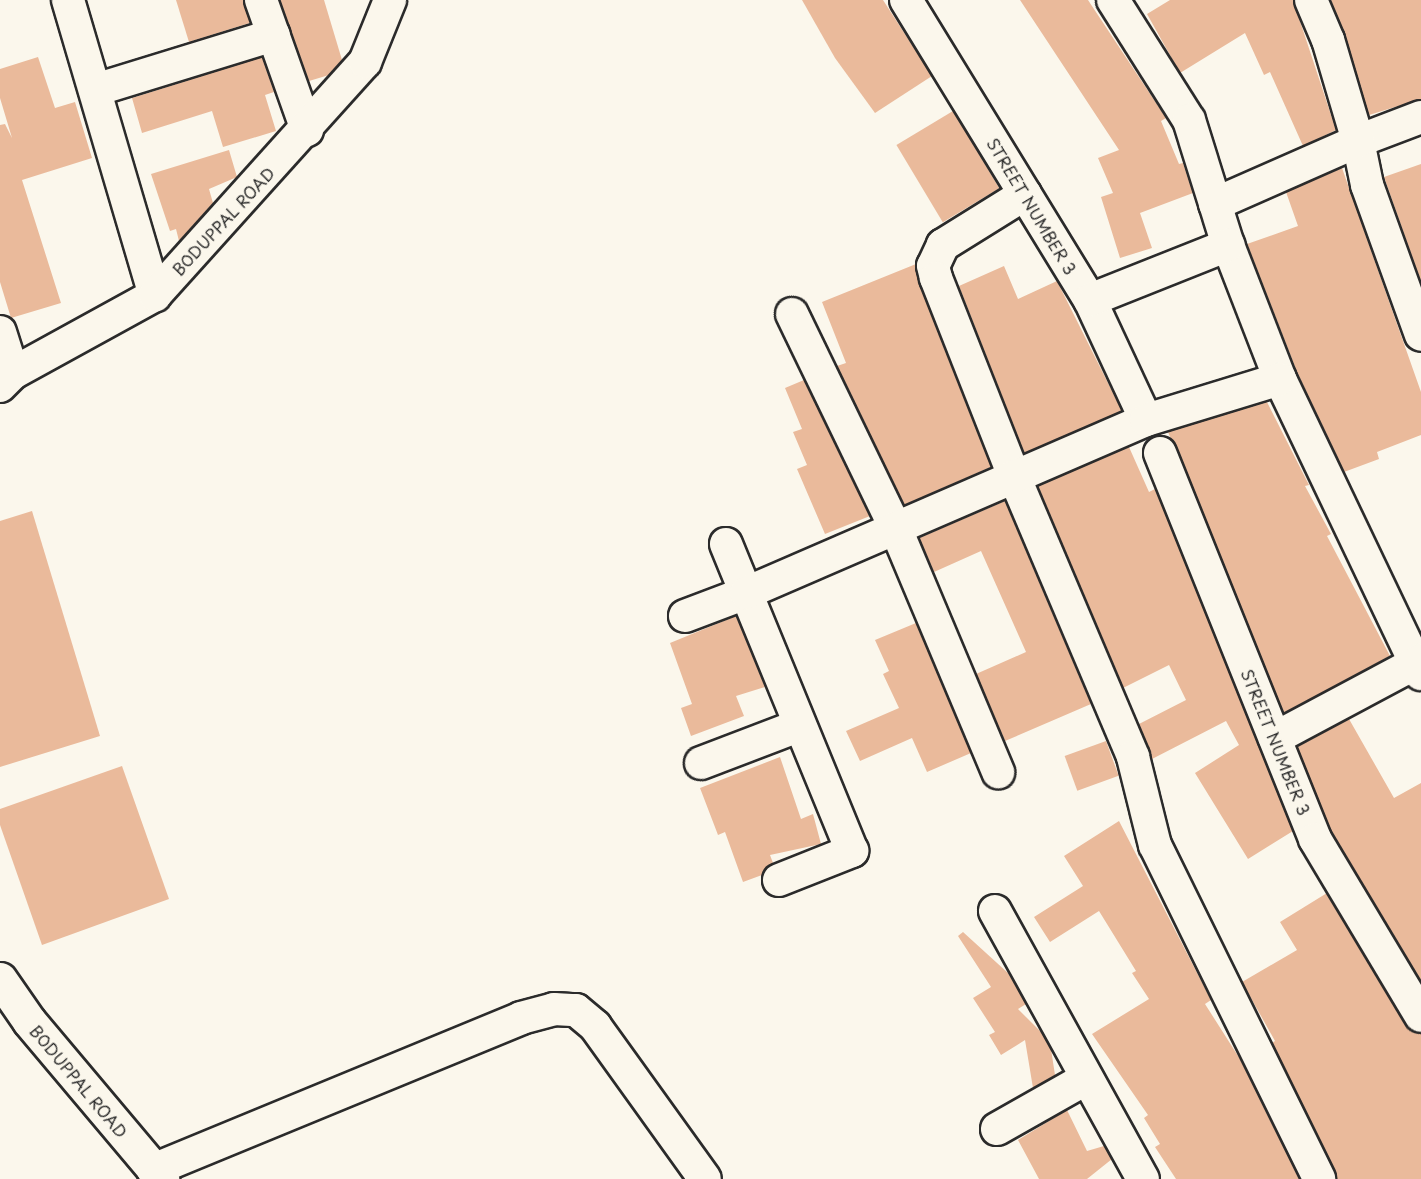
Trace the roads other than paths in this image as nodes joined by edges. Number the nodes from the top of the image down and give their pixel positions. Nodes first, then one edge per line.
1 (68, 0) edge
2 (261, 0) edge
3 (390, 0) edge
4 (906, 0) edge
5 (1113, 0) edge
6 (1311, 0) edge
7 (274, 35) junction
8 (95, 90) junction
9 (1421, 117) edge
10 (307, 130) junction
11 (1358, 141) junction
12 (1025, 194) junction
13 (1215, 204) junction
14 (1228, 244) junction
15 (155, 295) junction
16 (1090, 300) junction
17 (792, 314) dead end
18 (0, 332) edge
19 (1421, 334) edge
20 (1280, 379) junction
21 (7, 380) edge
22 (1146, 420) junction
23 (1160, 453) dead end
24 (1014, 476) junction
25 (896, 529) junction
26 (726, 544) dead end
27 (746, 593) junction
28 (685, 616) dead end
29 (1419, 666) edge
30 (798, 726) junction
31 (1275, 738) junction
32 (701, 763) dead end
33 (998, 772) dead end
34 (779, 879) dead end
35 (995, 911) dead end
36 (0, 979) edge
37 (1421, 1016) edge
38 (1087, 1078) junction
39 (997, 1129) dead end
40 (158, 1175) edge
41 (705, 1179) edge
42 (1143, 1179) edge
43 (1319, 1179) edge

1 - 8 street
2 - 7 street
3 - 10 street, BODUPPAL ROAD
4 - 12 street, STREET NUMBER 3
5 - 13 street
6 - 11 street
7 - 8 street
7 - 10 street
8 - 15 street
9 - 11 street
10 - 15 street, BODUPPAL ROAD
11 - 13 street
11 - 19 street
12 - 16 street, STREET NUMBER 3
12 - 24 street
13 - 14 street
14 - 16 street
14 - 20 street
15 - 21 street, BODUPPAL ROAD
16 - 22 street, STREET NUMBER 3
17 - 25 street
18 - 21 street
20 - 22 street
20 - 29 street
22 - 24 street
23 - 31 street, STREET NUMBER 3
24 - 25 street
24 - 43 street
25 - 27 street
25 - 33 street
26 - 27 street
27 - 28 street
27 - 30 street
29 - 31 street
30 - 32 street
30 - 34 street
31 - 37 street, STREET NUMBER 3
35 - 38 street
36 - 40 street, BODUPPAL ROAD
38 - 39 street
38 - 42 street
40 - 41 street

